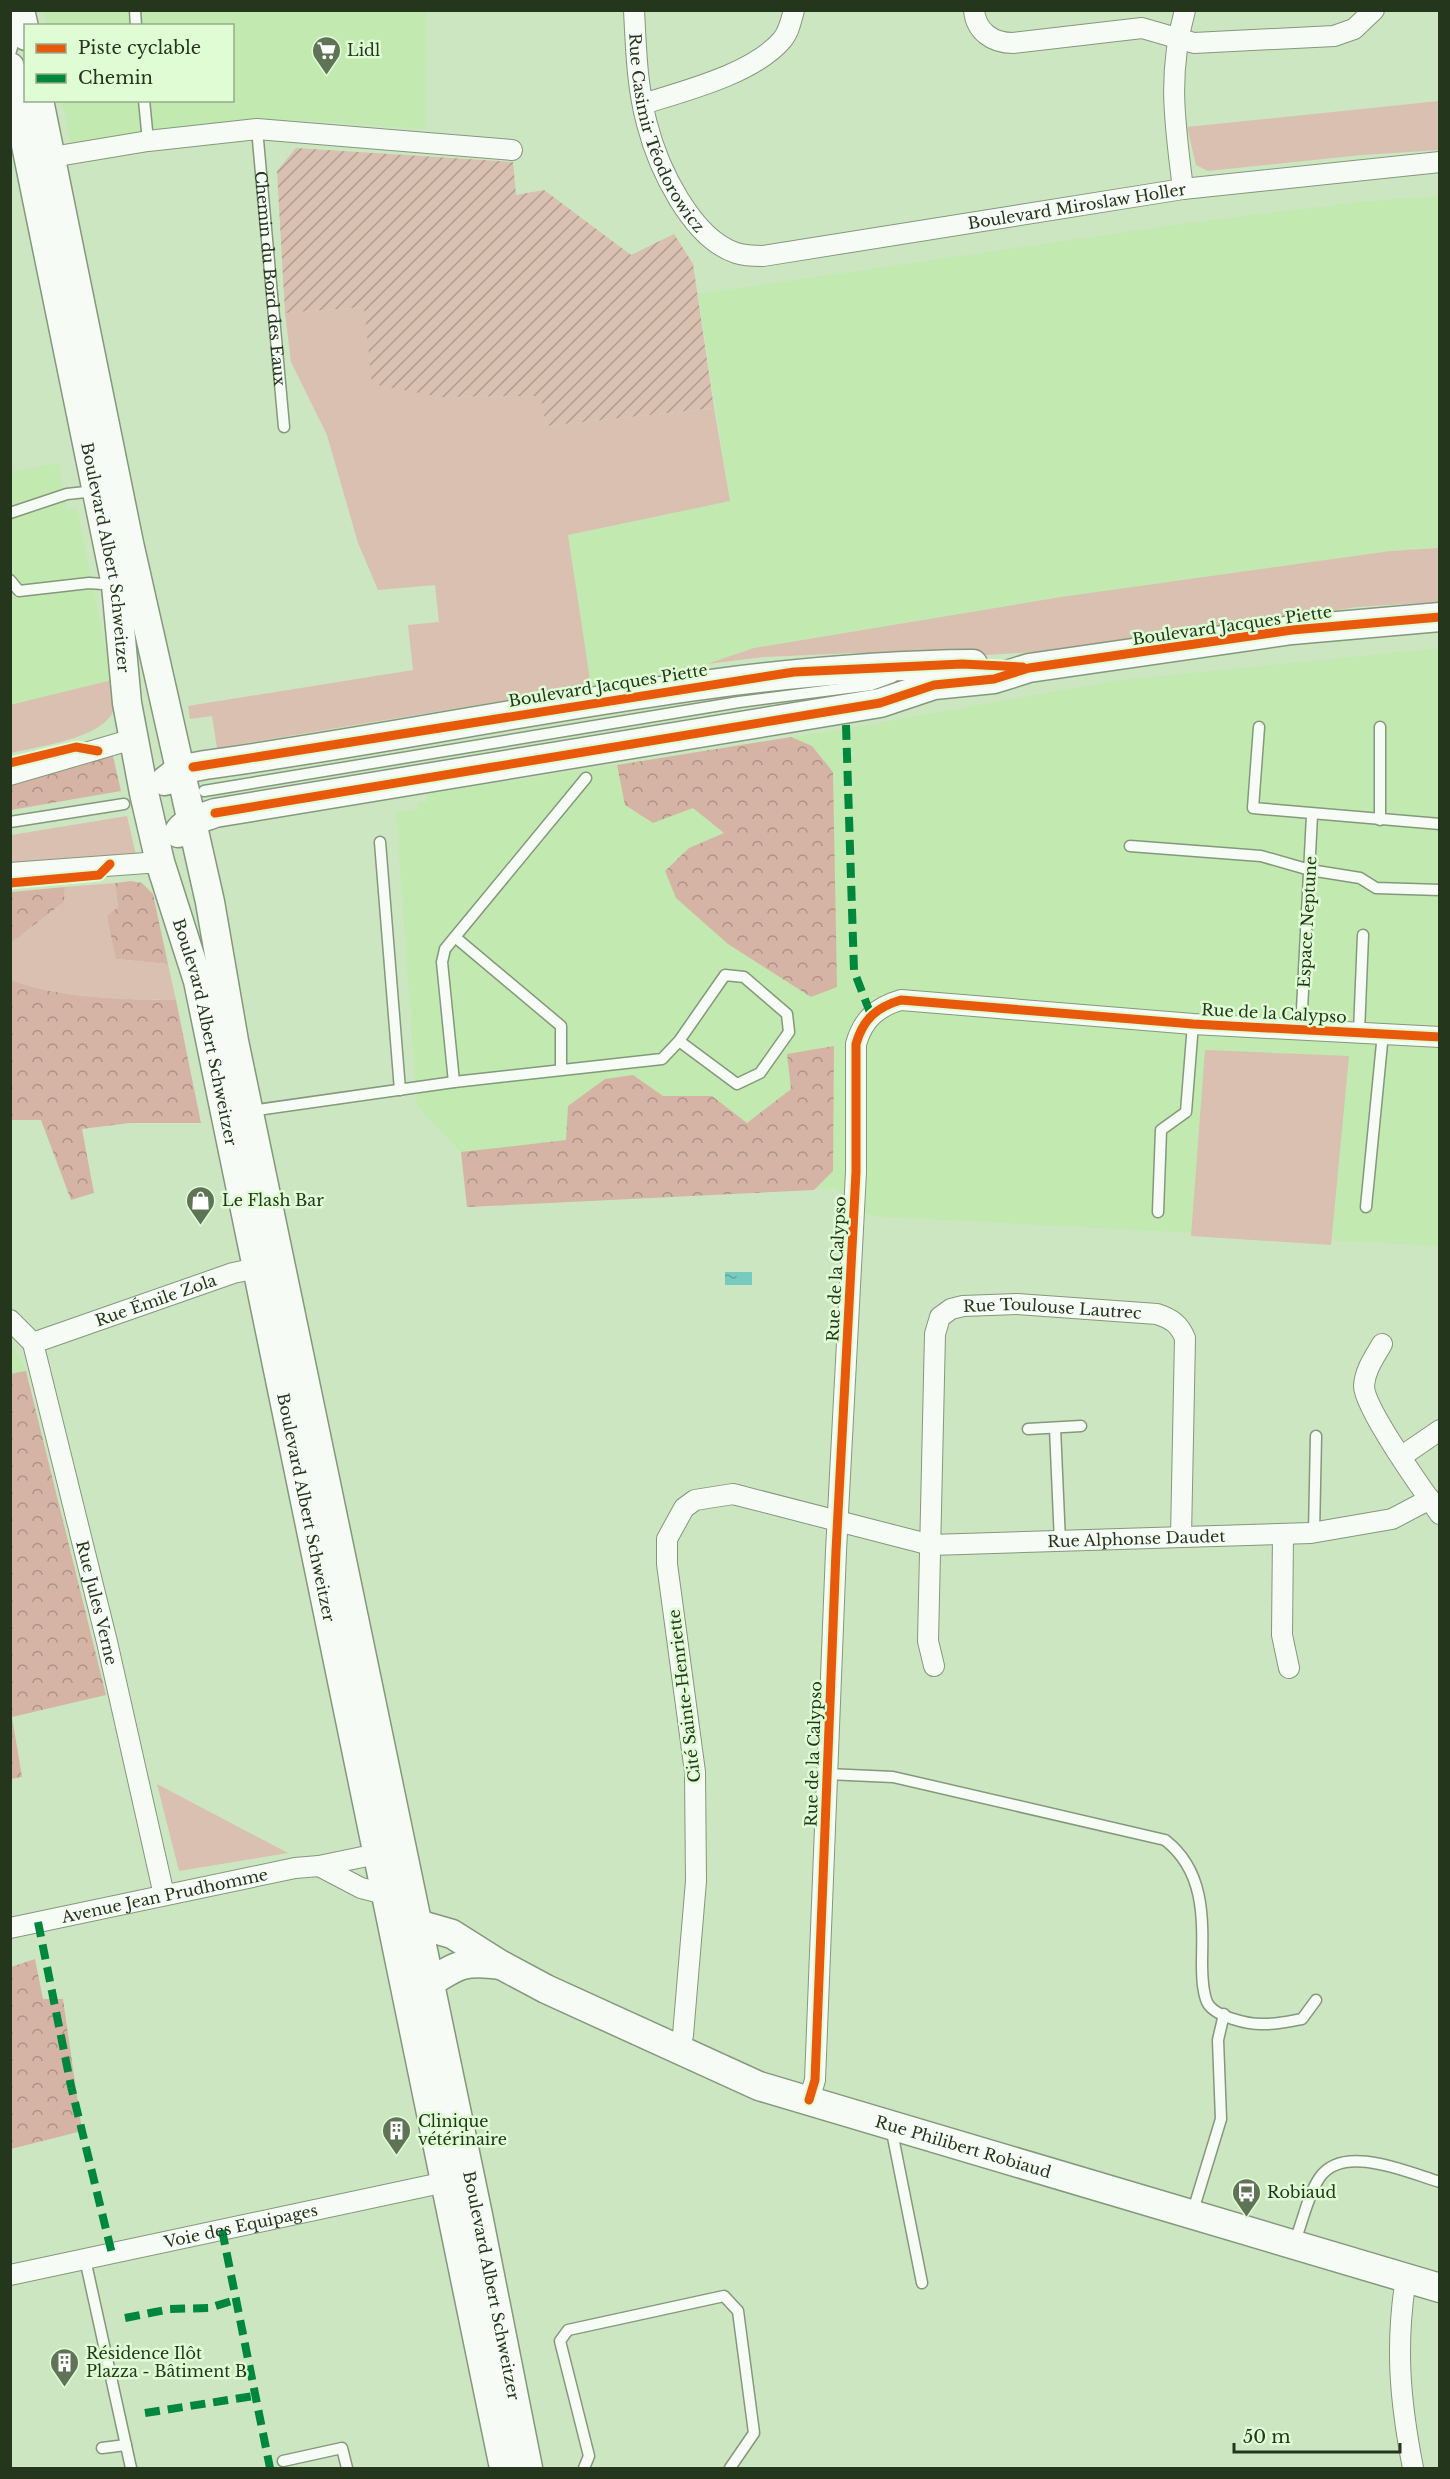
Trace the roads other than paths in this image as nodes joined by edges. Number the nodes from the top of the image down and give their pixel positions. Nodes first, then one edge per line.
1 (20, 10) edge
2 (634, 10) edge
3 (794, 10) edge
4 (974, 10) edge
5 (1185, 10) edge
6 (1374, 10) edge
7 (10, 19) edge
8 (24, 27) edge
9 (1178, 40) junction
10 (10, 54) edge
11 (10, 67) edge
12 (39, 102) edge
13 (144, 102) edge
14 (643, 104) junction
15 (257, 129) junction
16 (148, 141) junction
17 (512, 150) dead end
18 (41, 159) junction
19 (1440, 162) edge
20 (1183, 189) junction
21 (720, 245) joint
22 (284, 427) dead end
23 (108, 489) junction
24 (10, 513) edge
25 (10, 580) edge
26 (116, 585) junction
27 (1440, 617) edge
28 (962, 664) junction
29 (1029, 668) junction
30 (871, 685) junction
31 (934, 686) junction
32 (1258, 727) dead end
33 (1380, 727) dead end
34 (152, 771) junction
35 (10, 775) edge
36 (586, 777) dead end
37 (204, 791) dead end
38 (1312, 815) junction
39 (1380, 820) junction
40 (10, 822) edge
41 (1440, 824) edge
42 (175, 842) junction
43 (380, 842) dead end
44 (1130, 846) dead end
45 (1310, 870) junction
46 (10, 873) edge
47 (1440, 890) edge
48 (1363, 935) dead end
49 (455, 937) junction
50 (1193, 1024) junction
51 (1301, 1029) junction
52 (1359, 1032) junction
53 (1383, 1033) junction
54 (1440, 1037) edge
55 (679, 1041) junction
56 (561, 1069) junction
57 (454, 1082) junction
58 (399, 1090) junction
59 (236, 1113) junction
60 (1366, 1208) dead end
61 (1158, 1212) dead end
62 (268, 1266) junction
63 (10, 1320) edge
64 (33, 1343) junction
65 (1382, 1344) dead end
66 (1081, 1426) dead end
67 (1055, 1428) junction
68 (1028, 1429) dead end
69 (1440, 1430) edge
70 (1316, 1436) dead end
71 (1402, 1456) junction
72 (1435, 1506) edge
73 (838, 1522) junction
74 (1314, 1533) junction
75 (1283, 1534) junction
76 (1181, 1537) junction
77 (1060, 1542) junction
78 (931, 1545) junction
79 (934, 1666) dead end
80 (1289, 1668) dead end
81 (827, 1774) junction
82 (377, 1854) junction
83 (319, 1866) junction
84 (385, 1894) junction
85 (164, 1895) junction
86 (10, 1928) edge
87 (412, 1931) junction
88 (501, 1965) junction
89 (417, 1987) junction
90 (1316, 2000) dead end
91 (1224, 2014) junction
92 (680, 2049) junction
93 (809, 2100) junction
94 (890, 2125) junction
95 (458, 2180) junction
96 (1440, 2182) edge
97 (1192, 2214) junction
98 (1293, 2245) junction
99 (85, 2259) junction
100 (10, 2275) edge
101 (1406, 2278) junction
102 (922, 2283) dead end
103 (1440, 2288) edge
104 (126, 2445) junction
105 (102, 2448) dead end
106 (283, 2461) dead end
107 (131, 2469) edge
108 (347, 2469) edge
109 (504, 2469) edge
110 (528, 2469) edge
111 (584, 2469) edge
112 (730, 2469) edge
113 (1413, 2469) edge

1 - 8 main road
2 - 14 street, Rue Casimir Téodorowicz
3 - 14 street
4 - 9 street
5 - 9 street
6 - 9 street
7 - 10 lane
9 - 20 street
11 - 18 main road, Boulevard Albert Schweitzer
12 - 18 main road, Boulevard Albert Schweitzer
13 - 16 lane
14 - 21 street, Rue Casimir Téodorowicz
15 - 16 street
15 - 17 street
15 - 22 lane, Chemin du Bord des Eaux
16 - 18 street
18 - 23 main road, Boulevard Albert Schweitzer
19 - 20 street, Boulevard Miroslaw Holler
20 - 21 street, Boulevard Miroslaw Holler
23 - 24 lane
23 - 26 main road, Boulevard Albert Schweitzer
23 - 34 main road, Boulevard Albert Schweitzer
25 - 26 lane
26 - 34 main road, Boulevard Albert Schweitzer
27 - 29 main road, Boulevard Jacques Piette
28 - 29 main road, Boulevard Jacques Piette
28 - 30 lane
28 - 34 main road, Boulevard Jacques Piette
29 - 31 main road, Boulevard Jacques Piette
30 - 31 lane
30 - 37 lane
31 - 42 main road, Boulevard Jacques Piette
32 - 38 lane
33 - 39 lane
34 - 35 street
34 - 40 lane
34 - 42 main road, Boulevard Albert Schweitzer
34 - 42 main road, Boulevard Albert Schweitzer
36 - 49 lane
38 - 39 lane
38 - 45 lane, Espace Neptune
39 - 41 lane
42 - 46 street
42 - 59 main road, Boulevard Albert Schweitzer
42 - 59 main road, Boulevard Albert Schweitzer
43 - 58 lane
44 - 45 lane
45 - 47 lane
45 - 51 lane, Espace Neptune
48 - 52 lane
49 - 56 lane
49 - 57 lane
50 - 51 street, Rue de la Calypso
50 - 61 lane
50 - 73 street, Rue de la Calypso
51 - 52 street, Rue de la Calypso
52 - 53 street, Rue de la Calypso
53 - 54 street, Rue de la Calypso
53 - 60 lane
55 - 55 lane
55 - 56 lane
56 - 57 lane
57 - 58 lane
58 - 59 lane
59 - 62 main road, Boulevard Albert Schweitzer
62 - 64 street, Rue Émile Zola
62 - 82 main road, Boulevard Albert Schweitzer
62 - 87 main road, Boulevard Albert Schweitzer
63 - 64 street
64 - 85 street, Rue Jules Verne
65 - 71 street
66 - 67 lane
67 - 68 lane
67 - 77 lane
69 - 71 street
70 - 74 lane
71 - 72 street
72 - 74 street, Rue Alphonse Daudet
73 - 78 street, Rue Alphonse Daudet
73 - 81 street, Rue de la Calypso
73 - 92 street, Cité Sainte-Henriette
74 - 75 street, Rue Alphonse Daudet
75 - 76 street, Rue Alphonse Daudet
75 - 80 street
76 - 77 street, Rue Alphonse Daudet
76 - 78 street, Rue Toulouse Lautrec
77 - 78 street, Rue Alphonse Daudet
78 - 79 street, Rue Toulouse Lautrec
81 - 91 lane
81 - 93 street, Rue de la Calypso
82 - 83 street, Avenue Jean Prudhomme
82 - 84 main road, Boulevard Albert Schweitzer
82 - 87 main road
83 - 84 street
83 - 85 street, Avenue Jean Prudhomme
84 - 87 main road
84 - 89 main road, Boulevard Albert Schweitzer
85 - 86 street, Avenue Jean Prudhomme
87 - 88 main road, Rue Philibert Robiaud
87 - 89 main road, Boulevard Albert Schweitzer
88 - 89 main road, Rue Philibert Robiaud
88 - 92 main road, Rue Philibert Robiaud
89 - 95 main road, Boulevard Albert Schweitzer
90 - 91 lane
91 - 97 lane
92 - 93 main road, Rue Philibert Robiaud
93 - 94 main road, Rue Philibert Robiaud
94 - 97 main road, Rue Philibert Robiaud
94 - 102 lane
95 - 99 street, Voie des Equipages
95 - 109 main road, Boulevard Albert Schweitzer
95 - 110 main road, Boulevard Albert Schweitzer
96 - 98 lane
97 - 98 main road, Rue Philibert Robiaud
98 - 101 main road, Rue Philibert Robiaud
99 - 100 street, Voie des Equipages
99 - 104 lane
101 - 103 main road, Rue Philibert Robiaud
101 - 113 street
104 - 105 lane
104 - 107 lane
106 - 108 lane
111 - 112 lane

